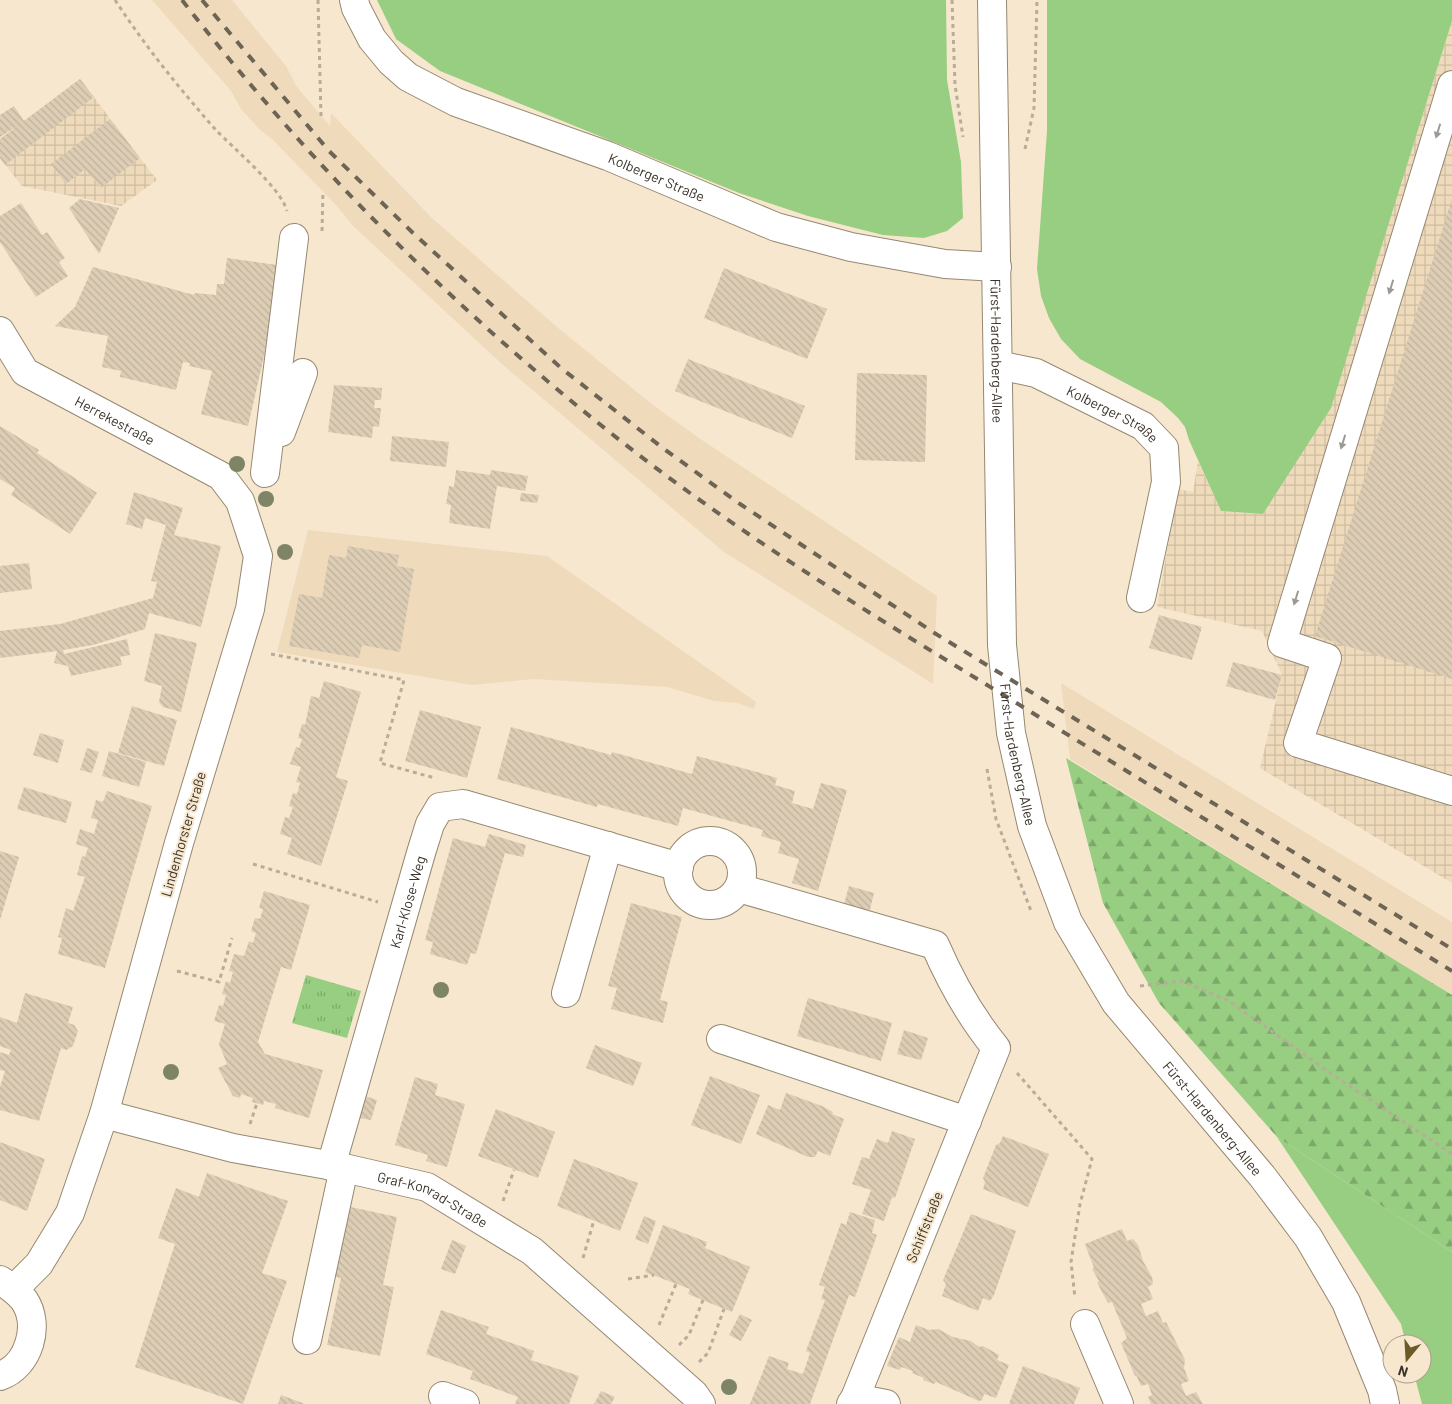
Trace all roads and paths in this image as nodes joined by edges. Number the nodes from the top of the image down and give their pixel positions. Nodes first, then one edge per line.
1 (114, 0) edge
2 (318, 0) edge
3 (952, 0) edge
4 (992, 0) edge
5 (1036, 0) edge
6 (355, 4) edge
7 (1452, 85) edge
8 (321, 116) dead end
9 (965, 144) dead end
10 (1023, 155) dead end
11 (294, 238) joint
12 (997, 267) junction
13 (0, 330) edge
14 (0, 360) edge
15 (998, 365) junction
16 (24, 372) junction
17 (303, 373) dead end
18 (265, 473) junction
19 (240, 501) junction
20 (1141, 598) dead end
21 (271, 654) dead end
22 (987, 762) dead end
23 (1452, 791) edge
24 (440, 807) junction
25 (608, 846) junction
26 (253, 864) dead end
27 (679, 867) junction
28 (740, 888) junction
29 (405, 910) junction
30 (1034, 918) dead end
31 (232, 938) dead end
32 (177, 971) dead end
33 (1135, 978) dead end
34 (1140, 986) junction
35 (566, 993) dead end
36 (1146, 994) dead end
37 (721, 1039) dead end
38 (996, 1048) junction
39 (257, 1103) dead end
40 (104, 1114) junction
41 (967, 1121) junction
42 (248, 1130) dead end
43 (1452, 1154) edge
44 (338, 1167) junction
45 (514, 1170) dead end
46 (502, 1202) dead end
47 (594, 1220) dead end
48 (580, 1266) dead end
49 (654, 1275) dead end
50 (628, 1280) dead end
51 (7, 1284) edge
52 (676, 1284) dead end
53 (703, 1300) dead end
54 (724, 1309) dead end
55 (1085, 1324) joint
56 (657, 1330) dead end
57 (307, 1340) dead end
58 (677, 1348) dead end
59 (696, 1365) dead end
60 (0, 1376) edge
61 (853, 1401) edge
62 (701, 1404) edge
63 (886, 1404) edge
64 (1119, 1404) edge
65 (1385, 1404) edge

1 - 11 path
2 - 8 path
3 - 9 path
4 - 12 street, Fürst-Hardenberg-Allee
5 - 10 path
6 - 12 street, Kolberger Straße
7 -> 23 street
11 - 18 street
12 - 15 street, Fürst-Hardenberg-Allee
13 - 16 street
14 - 16 street, Herrekestraße
15 - 20 street, Kolberger Straße
15 - 65 street, Fürst-Hardenberg-Allee
16 - 19 street, Herrekestraße
17 - 18 street
18 - 19 street
19 - 40 street, Lindenhorster Straße
21 - 24 path
22 - 30 path
24 - 25 street
24 - 29 street, Karl-Klose-Weg
25 - 27 street
25 - 35 street
26 - 29 path
27 - 28 street
27 - 28 street
28 - 38 street
29 - 44 street, Karl-Klose-Weg
31 - 32 path
33 - 34 path
34 - 36 path
34 - 43 path
37 - 41 street
38 - 41 street, Schiffstraße
38 - 55 path
39 - 42 path
40 - 44 street, Graf-Konrad-Straße
40 - 51 street, Lindenhorster Straße
41 - 61 street, Schiffstraße
44 - 57 street, Karl-Klose-Weg
44 - 62 street, Graf-Konrad-Straße
45 - 46 path
47 - 48 path
49 - 50 path
51 - 60 street
52 - 56 path
53 - 58 path
54 - 59 path
55 - 64 street
61 - 63 street

